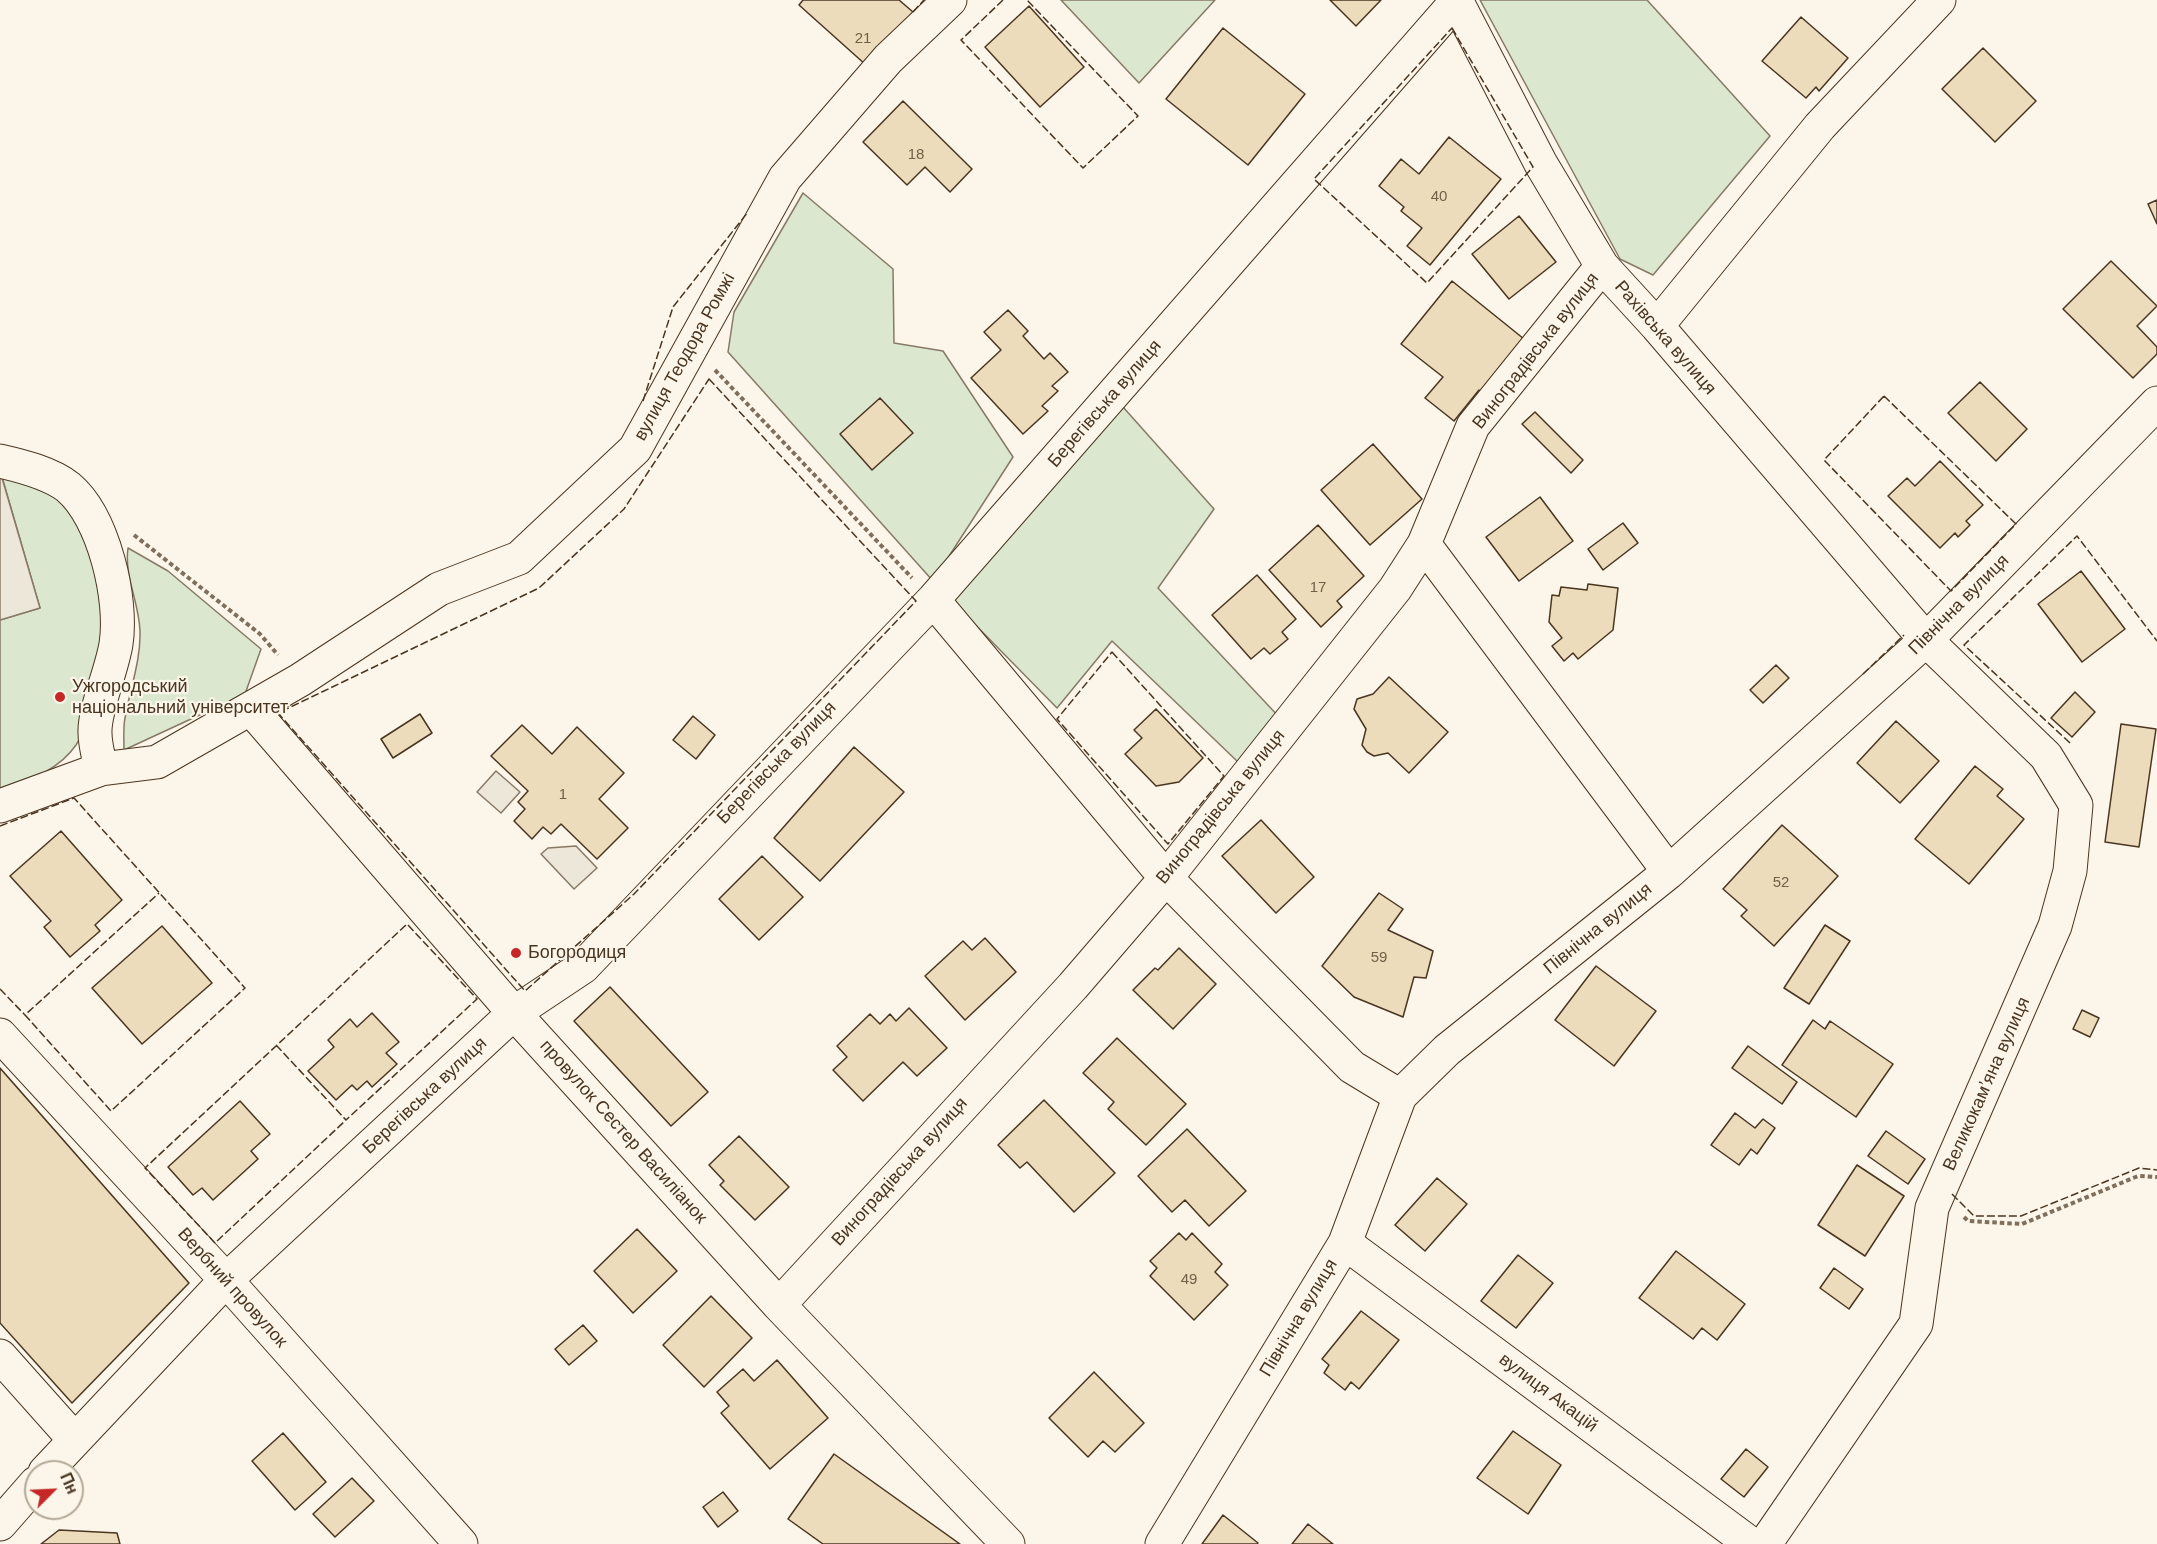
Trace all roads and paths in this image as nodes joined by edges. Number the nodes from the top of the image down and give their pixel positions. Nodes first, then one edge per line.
1 (950, 0) edge
2 (1457, 0) edge
3 (1939, 0) edge
4 (1602, 266) junction
5 (1657, 326) junction
6 (692, 346) junction
7 (2157, 403) edge
8 (0, 461) edge
9 (92, 518) junction
10 (1424, 544) junction
11 (933, 600) junction
12 (1926, 640) junction
13 (300, 680) junction
14 (251, 709) junction
15 (101, 769) junction
16 (0, 806) edge
17 (1669, 872) junction
18 (1166, 878) junction
19 (514, 1013) junction
20 (0, 1035) edge
21 (1400, 1096) junction
22 (2157, 1177) edge
23 (1938, 1195) junction
24 (1345, 1243) junction
25 (226, 1280) junction
26 (779, 1305) junction
27 (0, 1356) edge
28 (74, 1439) junction
29 (56, 1460) edge
30 (24, 1497) edge
31 (0, 1524) edge
32 (461, 1544) edge
33 (1008, 1544) edge
34 (1163, 1544) edge
35 (1751, 1544) edge
36 (1765, 1544) edge

1 - 6 street, вулиця Теодора Ромжі
2 - 4 street, Рахівська вулиця
2 - 11 street, Берегівська вулиця
3 - 5 street
4 - 5 street, Рахівська вулиця
4 - 10 street, Виноградівська вулиця
5 - 12 street, Рахівська вулиця
6 - 11 path
6 - 13 street, вулиця Теодора Ромжі
7 - 12 street, Північна вулиця
8 - 9 street
9 - 13 path
9 - 15 street
10 - 17 street
10 - 18 street, Виноградівська вулиця
11 - 18 street
11 - 19 street, Берегівська вулиця
12 - 17 street, Північна вулиця
12 - 23 street, Великокамʼяна вулиця
13 - 14 street, вулиця Теодора Ромжі
14 - 15 street, вулиця Теодора Ромжі
14 - 19 street, провулок Сестер Василіанок
15 - 16 street, вулиця Теодора Ромжі
17 - 21 street, Північна вулиця
18 - 21 street
18 - 26 street, Виноградівська вулиця
19 - 25 street, Берегівська вулиця
19 - 26 street, провулок Сестер Василіанок
20 - 25 street, Вербний провулок
21 - 24 street, Північна вулиця
22 - 23 path
23 - 36 street, Великокамʼяна вулиця
24 - 34 street, Північна вулиця
24 - 35 street, вулиця Акацій
25 - 28 street, Берегівська вулиця
25 - 32 street, Вербний провулок
26 - 33 street, провулок Сестер Василіанок
27 - 28 street
28 - 29 street, Берегівська вулиця
30 - 31 street

